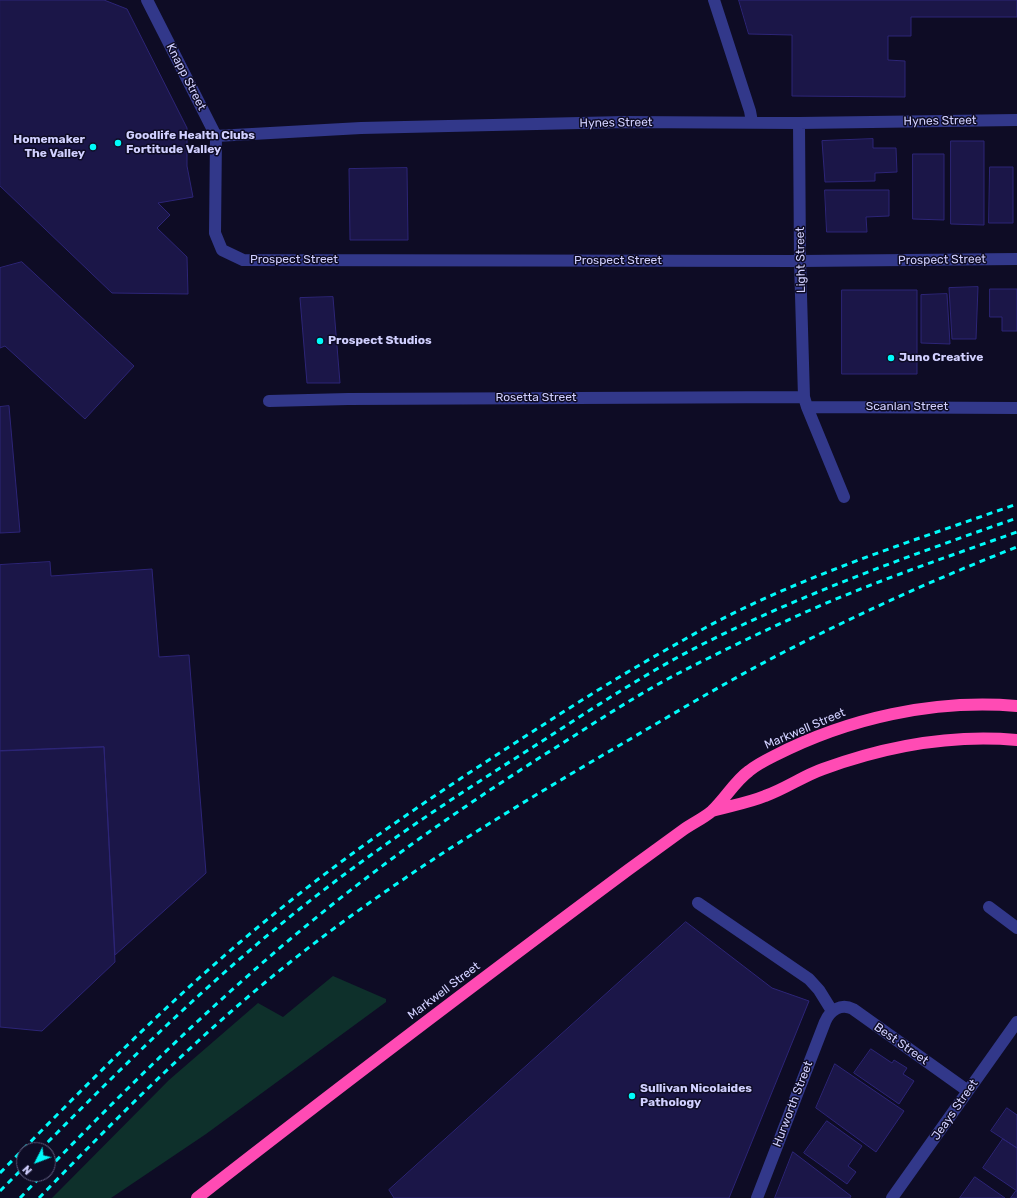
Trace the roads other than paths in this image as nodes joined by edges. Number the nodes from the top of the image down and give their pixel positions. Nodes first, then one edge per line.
1 (147, 0) edge
2 (714, 0) edge
3 (1017, 120) edge
4 (752, 122) junction
5 (799, 122) junction
6 (216, 136) junction
7 (222, 250) joint
8 (1017, 259) edge
9 (800, 261) junction
10 (269, 401) dead end
11 (806, 402) junction
12 (1017, 408) edge
13 (844, 497) dead end
14 (1017, 706) edge
15 (1017, 740) edge
16 (712, 811) junction
17 (698, 902) dead end
18 (989, 907) dead end
19 (1017, 928) edge
20 (832, 1011) junction
21 (1017, 1022) edge
22 (968, 1091) junction
23 (197, 1198) edge
24 (757, 1198) edge
25 (892, 1198) edge

1 - 6 street, Knapp Street
2 - 4 street
3 - 5 street, Hynes Street
4 - 5 street, Hynes Street
4 - 6 street, Hynes Street
5 - 9 street, Light Street
6 - 7 street, Knapp Street
7 - 9 street, Prospect Street
8 - 9 street, Prospect Street
9 - 11 street, Light Street
10 - 11 street, Rosetta Street
11 - 12 street, Scanlan Street
11 - 13 street
14 - 16 highway, Markwell Street
15 - 16 highway, Markwell Street
16 - 23 highway, Markwell Street
17 - 20 street
18 - 19 street
20 - 22 street, Best Street
20 - 24 street, Hurworth Street
21 - 22 street, Jeays Street
22 - 25 street, Jeays Street

